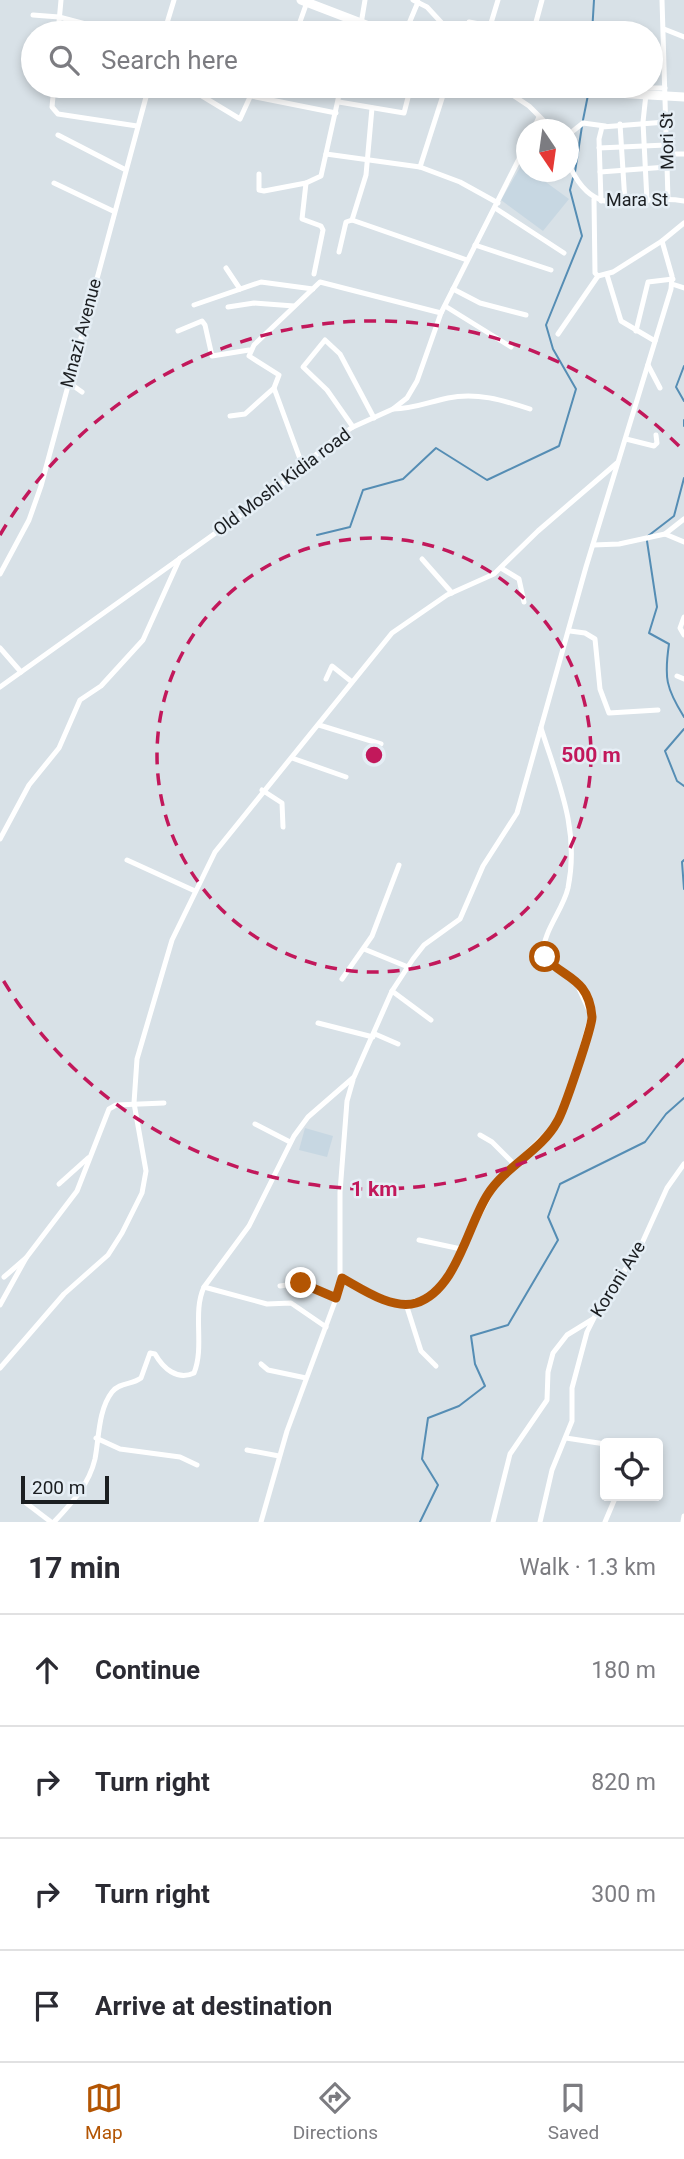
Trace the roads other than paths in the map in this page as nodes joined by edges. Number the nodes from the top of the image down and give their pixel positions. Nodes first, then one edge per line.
1 (61, 0) edge
2 (174, 0) edge
3 (365, 0) edge
4 (498, 0) edge
5 (542, 0) edge
6 (662, 0) edge
7 (304, 1) edge
8 (418, 1) edge
9 (33, 16) dead end
10 (59, 17) junction
11 (59, 21) edge
12 (74, 21) edge
13 (168, 21) edge
14 (299, 21) edge
15 (354, 21) edge
16 (357, 21) edge
17 (410, 21) edge
18 (439, 21) edge
19 (492, 21) edge
20 (536, 21) edge
21 (664, 30) junction
22 (684, 37) edge
23 (663, 92) edge
24 (666, 92) junction
25 (684, 97) edge
26 (53, 98) edge
27 (145, 98) edge
28 (205, 98) edge
29 (250, 98) edge
30 (262, 98) edge
31 (340, 98) edge
32 (408, 98) edge
33 (442, 98) edge
34 (514, 98) edge
35 (645, 98) edge
36 (268, 99) joint
37 (339, 102) junction
38 (372, 108) junction
39 (336, 113) junction
40 (539, 117) edge
41 (643, 122) junction
42 (666, 122) junction
43 (620, 124) junction
44 (136, 126) junction
45 (579, 126) edge
46 (605, 126) junction
47 (58, 135) dead end
48 (666, 145) junction
49 (621, 146) junction
50 (643, 146) junction
51 (599, 148) junction
52 (666, 154) junction
53 (684, 154) edge
54 (326, 155) junction
55 (367, 158) junction
56 (516, 166) edge
57 (420, 167) junction
58 (667, 167) junction
59 (645, 169) junction
60 (124, 170) junction
61 (623, 170) junction
62 (600, 172) junction
63 (259, 174) dead end
64 (579, 180) edge
65 (54, 183) dead end
66 (306, 183) junction
67 (594, 199) junction
68 (668, 199) junction
69 (601, 201) junction
70 (647, 201) junction
71 (684, 201) edge
72 (625, 202) junction
73 (496, 205) junction
74 (113, 211) junction
75 (352, 220) junction
76 (684, 223) edge
77 (662, 242) junction
78 (475, 245) junction
79 (339, 252) dead end
80 (564, 253) dead end
81 (467, 260) junction
82 (226, 268) dead end
83 (551, 270) dead end
84 (314, 274) dead end
85 (607, 275) junction
86 (598, 276) junction
87 (672, 281) junction
88 (684, 288) edge
89 (240, 289) junction
90 (313, 289) junction
91 (453, 289) junction
92 (194, 304) dead end
93 (295, 306) junction
94 (445, 306) junction
95 (228, 307) dead end
96 (441, 313) junction
97 (526, 316) dead end
98 (178, 331) dead end
99 (636, 331) junction
100 (558, 334) dead end
101 (654, 341) junction
102 (511, 347) dead end
103 (249, 350) junction
104 (648, 365) junction
105 (68, 382) junction
106 (660, 387) dead end
107 (274, 388) junction
108 (82, 392) dead end
109 (393, 409) junction
110 (530, 409) dead end
111 (230, 416) dead end
112 (374, 418) junction
113 (353, 427) junction
114 (656, 435) dead end
115 (626, 439) junction
116 (618, 463) junction
117 (303, 467) junction
118 (684, 519) edge
119 (665, 534) junction
120 (684, 542) edge
121 (593, 545) junction
122 (180, 558) junction
123 (422, 559) dead end
124 (502, 568) junction
125 (0, 574) edge
126 (452, 593) junction
127 (524, 602) dead end
128 (684, 617) edge
129 (570, 631) junction
130 (684, 635) edge
131 (0, 649) edge
132 (21, 672) junction
133 (677, 676) dead end
134 (326, 679) dead end
135 (684, 679) edge
136 (352, 682) junction
137 (1, 684) edge
138 (658, 710) dead end
139 (319, 725) junction
140 (541, 728) junction
141 (381, 744) dead end
142 (292, 758) junction
143 (345, 778) dead end
144 (262, 790) junction
145 (283, 827) dead end
146 (0, 839) edge
147 (127, 860) dead end
148 (399, 864) dead end
149 (195, 891) junction
150 (363, 949) junction
151 (408, 967) junction
152 (342, 979) dead end
153 (393, 990) junction
154 (431, 1020) dead end
155 (318, 1023) dead end
156 (374, 1035) junction
157 (398, 1044) dead end
158 (354, 1077) junction
159 (134, 1103) junction
160 (164, 1103) dead end
161 (255, 1124) dead end
162 (480, 1135) dead end
163 (290, 1142) junction
164 (88, 1158) junction
165 (514, 1164) junction
166 (684, 1164) edge
167 (59, 1184) dead end
168 (419, 1240) dead end
169 (461, 1249) junction
170 (26, 1258) junction
171 (4, 1277) dead end
172 (342, 1278) junction
173 (280, 1286) dead end
174 (204, 1287) junction
175 (336, 1298) junction
176 (406, 1304) junction
177 (0, 1305) edge
178 (593, 1319) junction
179 (326, 1327) junction
180 (261, 1364) dead end
181 (436, 1366) dead end
182 (0, 1368) edge
183 (306, 1378) junction
184 (96, 1438) junction
185 (566, 1438) junction
186 (600, 1443) edge
187 (247, 1450) dead end
188 (279, 1456) junction
189 (197, 1465) dead end
190 (614, 1501) edge
191 (26, 1503) dead end
192 (684, 1516) edge
193 (52, 1522) edge
194 (261, 1522) edge
195 (493, 1522) edge
196 (540, 1522) edge
197 (606, 1522) edge
198 (682, 1522) edge

1 - 10 street
2 - 13 street
3 - 16 street
4 - 19 street
5 - 20 street
6 - 21 street, Mori St
7 - 14 street
7 - 15 highway
8 - 17 street
8 - 18 street
9 - 10 street
10 - 11 street
10 - 12 street
21 - 22 street
21 - 24 street, Mori St
23 - 24 highway
24 - 25 highway
24 - 42 street, Mori St
26 - 44 street
27 - 44 street, Mnazi Avenue
28 - 29 street
30 - 36 street
31 - 37 street
32 - 38 street
33 - 57 street
34 - 40 street
35 - 41 street
36 - 39 street
37 - 38 street
37 - 39 street
38 - 55 street
39 - 54 street
41 - 42 street
41 - 43 street
41 - 50 street
42 - 48 street, Mori St
43 - 46 street
43 - 49 street
44 - 60 street, Mnazi Avenue
45 - 46 street
46 - 51 street
47 - 60 street
48 - 50 street
48 - 52 street, Mori St
49 - 50 street
49 - 51 street
49 - 61 street
50 - 59 street
51 - 62 street
52 - 53 street
52 - 58 street, Mori St
54 - 55 street
54 - 66 street
55 - 57 street
55 - 75 street
56 - 73 street, Old Moshi Kidia road
57 - 73 street
58 - 59 street
58 - 68 street, Mori St
59 - 61 street
59 - 70 street
60 - 74 street, Mnazi Avenue
61 - 62 street
61 - 72 street
62 - 69 street
63 - 66 street
64 - 67 street, Mara St
65 - 74 street
66 - 84 street
67 - 69 street, Mara St
67 - 86 street
68 - 70 street, Mara St
68 - 71 street, Mara St
69 - 72 street, Mara St
70 - 72 street, Mara St
73 - 78 street, Old Moshi Kidia road
73 - 80 street
74 - 105 street, Mnazi Avenue
75 - 79 street
75 - 81 street
76 - 77 street
77 - 85 street
77 - 87 street
78 - 81 street, Old Moshi Kidia road
78 - 83 street
81 - 91 street, Old Moshi Kidia road
82 - 89 street
85 - 86 street
85 - 99 street
86 - 100 street
87 - 88 street
87 - 99 street
87 - 101 street
89 - 90 street
89 - 92 street
90 - 93 street
90 - 96 street
91 - 94 street, Old Moshi Kidia road
91 - 97 street
93 - 95 street
93 - 103 street
94 - 96 street, Old Moshi Kidia road
94 - 102 street
96 - 109 street, Old Moshi Kidia road
98 - 103 street
99 - 101 street
101 - 104 street
103 - 107 street
104 - 106 street
104 - 115 street
105 - 108 street
105 - 125 street, Mnazi Avenue
107 - 111 street
107 - 117 street
109 - 110 street
109 - 112 street, Old Moshi Kidia road
112 - 113 street, Old Moshi Kidia road
112 - 113 street
113 - 117 street, Old Moshi Kidia road
114 - 115 street
115 - 116 street
116 - 121 street
116 - 124 street
117 - 122 street, Old Moshi Kidia road
118 - 119 street
119 - 120 street
119 - 121 street
121 - 129 street
122 - 132 street, Old Moshi Kidia road
122 - 146 street
123 - 126 street
124 - 126 street
124 - 127 street
126 - 136 street
128 - 130 street
129 - 138 street
129 - 140 street
131 - 132 street
132 - 137 street, Old Moshi Kidia road
133 - 135 street
134 - 136 street
136 - 139 street
139 - 141 street
139 - 142 street
140 - 151 street
140 - 165 street
142 - 143 street
142 - 144 street
144 - 145 street
144 - 149 street
147 - 149 street
148 - 150 street
149 - 159 street
150 - 151 street
150 - 152 street
151 - 153 street
153 - 154 street
153 - 156 street
155 - 156 street
156 - 157 street
156 - 158 street
158 - 163 street
158 - 172 street
159 - 160 street
159 - 164 street
159 - 182 street
161 - 163 street
162 - 165 street
163 - 174 street
164 - 167 street
164 - 170 street
165 - 169 street
166 - 178 street, Koroni Ave
168 - 169 street
169 - 176 street
170 - 171 street
170 - 177 street
172 - 175 street
172 - 176 street
173 - 175 street
174 - 179 street
174 - 184 street
175 - 179 street
176 - 181 street
178 - 185 street, Koroni Ave
178 - 195 street
179 - 183 street
180 - 183 street
183 - 188 street
184 - 189 street
184 - 193 street
185 - 186 street
185 - 196 street, Koroni Ave
187 - 188 street
188 - 194 street
190 - 197 street
191 - 193 street
192 - 198 street

